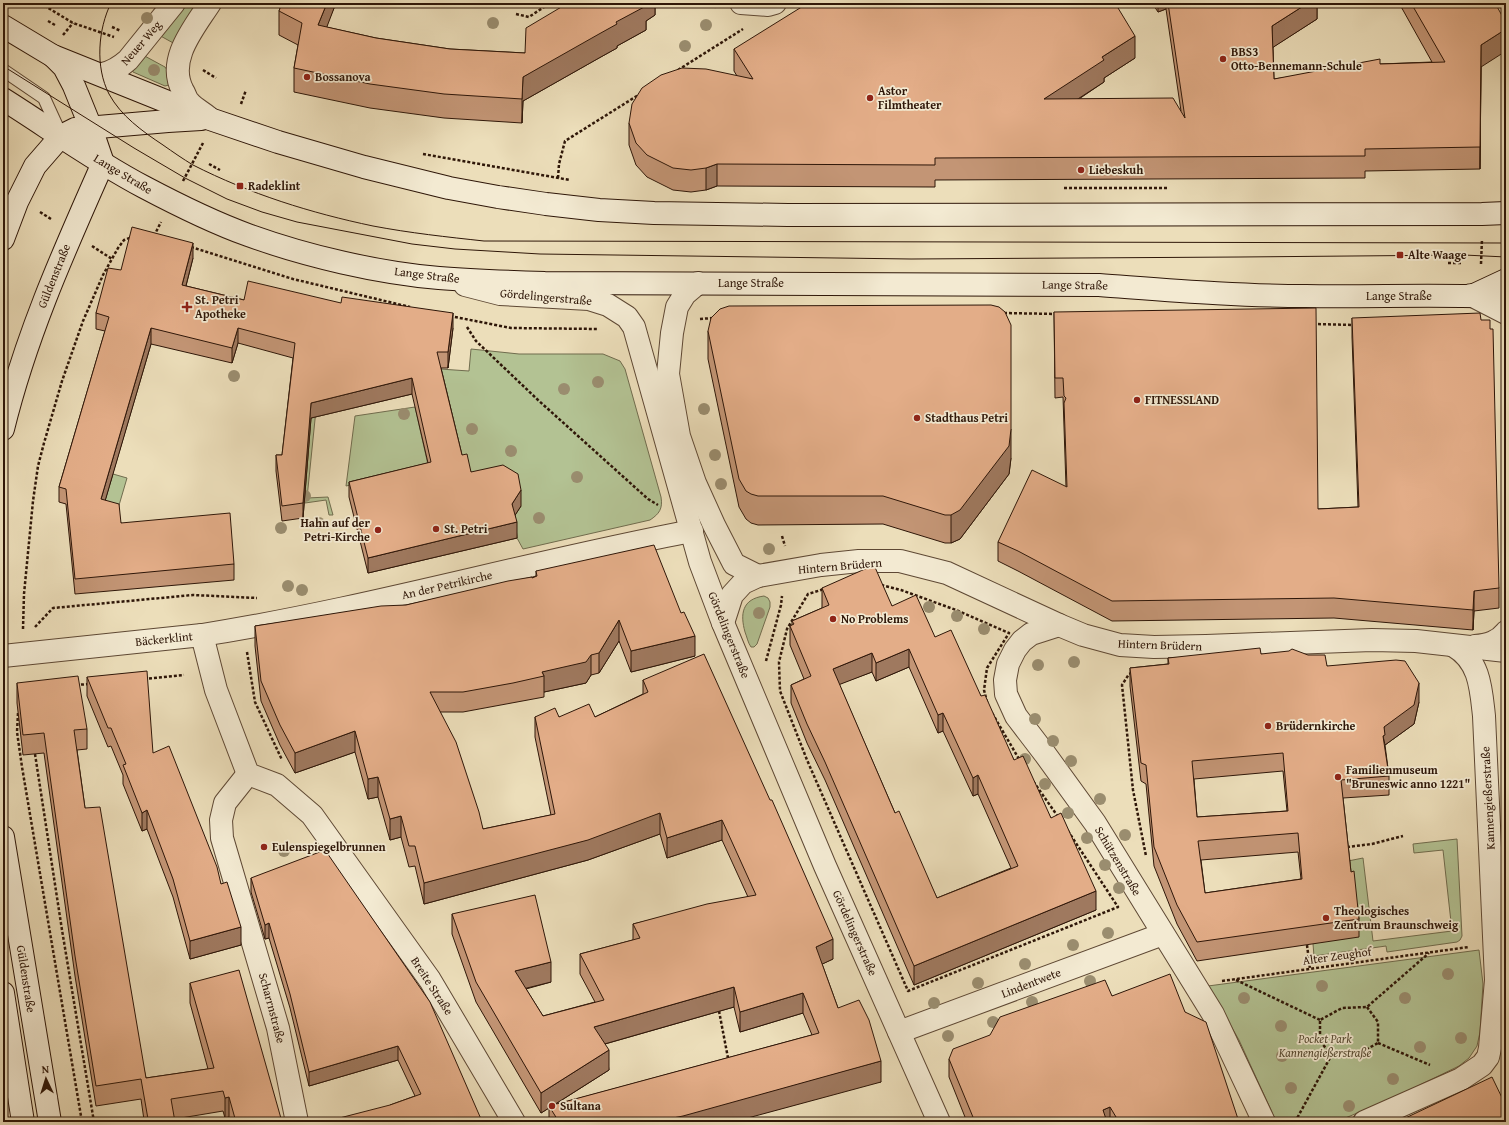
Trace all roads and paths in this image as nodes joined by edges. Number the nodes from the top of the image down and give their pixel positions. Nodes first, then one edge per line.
1 (40, 3) edge
2 (174, 3) edge
3 (210, 3) edge
4 (550, 3) edge
5 (741, 3) edge
6 (775, 3) edge
7 (516, 14) dead end
8 (48, 21) dead end
9 (55, 25) dead end
10 (749, 25) dead end
11 (3, 26) edge
12 (94, 30) dead end
13 (54, 56) junction
14 (3, 70) edge
15 (677, 71) edge
16 (102, 74) junction
17 (246, 90) dead end
18 (644, 92) edge
19 (3, 99) edge
20 (241, 105) junction
21 (248, 107) dead end
22 (213, 120) junction
23 (92, 128) junction
24 (61, 136) junction
25 (420, 153) dead end
26 (103, 163) junction
27 (209, 164) dead end
28 (220, 170) dead end
29 (558, 178) junction
30 (572, 180) dead end
31 (172, 202) junction
32 (1506, 213) edge
33 (1482, 214) junction
34 (1506, 222) edge
35 (133, 236) edge
36 (147, 236) edge
37 (154, 236) junction
38 (161, 238) edge
39 (3, 239) edge
40 (1448, 263) dead end
41 (1463, 263) dead end
42 (438, 278) junction
43 (1506, 280) edge
44 (698, 283) junction
45 (1476, 293) junction
46 (1506, 297) edge
47 (1002, 313) edge
48 (1506, 313) edge
49 (1062, 314) edge
50 (718, 318) edge
51 (674, 320) junction
52 (1307, 324) edge
53 (1362, 326) edge
54 (467, 327) dead end
55 (3, 429) edge
56 (664, 508) dead end
57 (692, 531) junction
58 (769, 575) junction
59 (257, 598) dead end
60 (723, 623) junction
61 (1059, 625) junction
62 (35, 627) dead end
63 (1506, 632) edge
64 (202, 635) junction
65 (1454, 646) junction
66 (1506, 651) edge
67 (12, 655) edge
68 (766, 663) dead end
69 (1136, 673) edge
70 (184, 675) dead end
71 (142, 679) edge
72 (94, 683) edge
73 (70, 685) edge
74 (18, 713) edge
75 (35, 754) edge
76 (248, 774) junction
77 (1403, 836) dead end
78 (3, 837) edge
79 (1346, 847) edge
80 (1147, 861) dead end
81 (1118, 907) joint
82 (1163, 934) junction
83 (1307, 945) edge
84 (1469, 947) dead end
85 (1429, 953) junction
86 (1310, 969) junction
87 (1236, 980) junction
88 (1220, 982) dead end
89 (3, 993) edge
90 (1367, 1007) junction
91 (719, 1011) edge
92 (1320, 1020) junction
93 (899, 1032) junction
94 (8, 1056) edge
95 (1331, 1056) junction
96 (728, 1058) edge
97 (23, 1122) edge
98 (50, 1122) edge
99 (82, 1122) edge
100 (94, 1122) edge
101 (297, 1122) edge
102 (514, 1122) edge
103 (939, 1122) edge
104 (1264, 1122) edge
105 (1295, 1122) edge
106 (1364, 1122) edge

1 - 12 path
2 - 16 street, Neuer Weg
3 - 22 street
4 - 7 path
5 - 6 street
8 - 9 path
10 - 15 path
11 - 13 street
13 - 16 street
13 - 23 street
14 - 24 lane
16 - 22 street
17 - 20 path
18 - 29 path
19 - 24 street, Lange Straße
20 - 21 path
20 - 22 path
22 - 23 street
22 - 31 path
22 - 33 street
23 - 24 street
23 - 26 street
24 - 26 street, Lange Straße
24 - 39 street
25 - 29 path
26 - 31 street, Lange Straße
26 - 55 street, Güldenstraße
27 - 28 path
29 - 30 path
31 - 37 path
31 - 42 street, Lange Straße
32 - 33 street
33 - 34 street
33 - 45 path
35 - 67 path
36 - 37 path
37 - 38 path
40 - 41 path
42 - 44 street, Lange Straße
42 - 57 street, Gördelingerstraße
43 - 45 street, Lange Straße
44 - 45 street, Lange Straße
44 - 51 street
45 - 46 street, Lange Straße
45 - 48 street, Lange Straße
47 - 49 path
50 - 51 path
51 - 58 street
52 - 53 path
54 - 56 path
57 - 60 street, Gördelingerstraße
57 - 64 street, An der Petrikirche
58 - 60 street, Hintern Brüdern
58 - 61 street, Hintern Brüdern
58 - 68 path
59 - 62 path
60 - 93 street, Gördelingerstraße
61 - 65 street, Hintern Brüdern
61 - 82 street, Schützenstraße
63 - 65 street
64 - 67 street, Bäckerklint
64 - 76 street, Bäckerklint
65 - 66 street, Hintern Brüdern
65 - 106 street, Kannengießerstraße
69 - 80 path
70 - 71 path
72 - 73 path
74 - 99 path
75 - 100 path
76 - 101 street, Scharrnstraße
76 - 102 street, Breite Straße
77 - 79 path
78 - 98 street, Güldenstraße
81 - 81 path
82 - 93 street, Lindentwete
82 - 104 street, Schützenstraße
83 - 86 path
84 - 85 path, Alter Zeughof
85 - 86 path, Alter Zeughof
85 - 90 path
86 - 87 path, Alter Zeughof
87 - 88 path, Alter Zeughof
87 - 92 path
89 - 94 street, Güldenstraße
90 - 92 path
90 - 95 path
91 - 96 path
92 - 95 path
93 - 103 street, Gördelingerstraße
94 - 97 street, Güldenstraße
95 - 105 path

